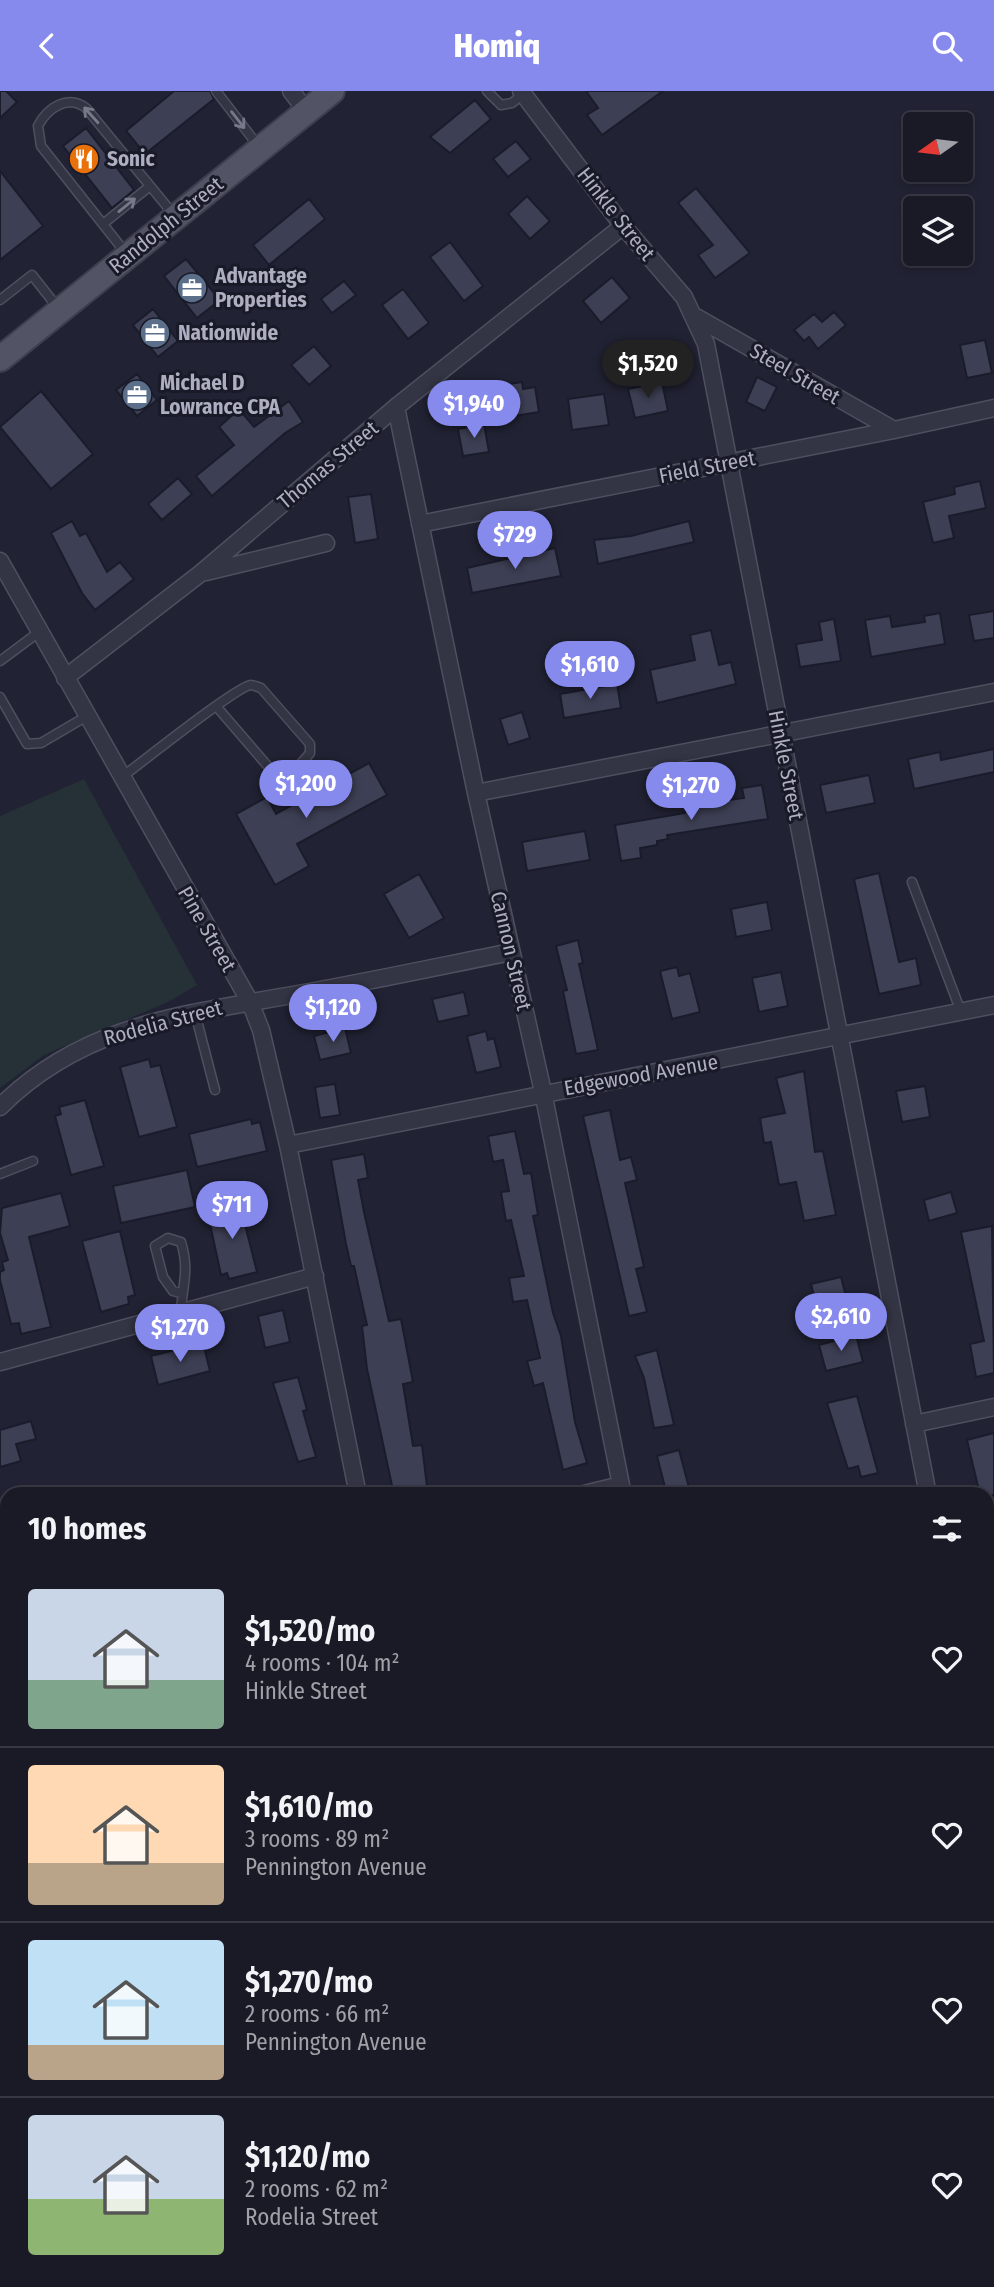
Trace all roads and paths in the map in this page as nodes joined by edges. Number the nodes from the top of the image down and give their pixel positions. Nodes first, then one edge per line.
1 (216, 91) edge
2 (291, 91) edge
3 (332, 91) edge
4 (487, 91) edge
5 (522, 93) edge
6 (307, 112) junction
7 (260, 149) junction
8 (150, 186) junction
9 (176, 217) junction
10 (103, 224) junction
11 (623, 226) junction
12 (128, 256) junction
13 (0, 300) edge
14 (60, 311) junction
15 (696, 317) junction
16 (0, 359) edge
17 (397, 407) junction
18 (994, 408) edge
19 (894, 431) junction
20 (729, 462) junction
21 (420, 524) junction
22 (326, 543) dead end
23 (0, 561) edge
24 (201, 573) junction
25 (39, 632) junction
26 (0, 661) edge
27 (65, 678) junction
28 (994, 692) edge
29 (0, 697) edge
30 (216, 706) junction
31 (87, 716) junction
32 (780, 733) junction
33 (122, 777) junction
34 (476, 793) junction
35 (912, 882) dead end
36 (511, 952) junction
37 (250, 1002) junction
38 (994, 1005) edge
39 (961, 1012) junction
40 (195, 1013) junction
41 (842, 1037) junction
42 (215, 1090) dead end
43 (543, 1092) junction
44 (0, 1107) edge
45 (288, 1145) junction
46 (33, 1161) dead end
47 (0, 1174) edge
48 (315, 1276) junction
49 (181, 1293) junction
50 (181, 1313) junction
51 (0, 1362) edge
52 (994, 1407) edge
53 (914, 1424) junction
54 (356, 1487) edge
55 (621, 1487) edge
56 (926, 1487) edge

1 -> 7 lane
2 - 6 street
3 - 6 main road, Randolph Street
4 - 5 lane
5 - 11 street, Hinkle Street
6 - 7 main road, Randolph Street
7 - 9 main road, Randolph Street
8 - 9 lane
10 -> 8 lane
8 -> 10 lane
9 - 12 main road, Randolph Street
10 - 12 lane
11 - 15 street, Hinkle Street
11 - 17 street, Thomas Street
12 - 14 main road, Randolph Street
13 - 14 lane
14 - 16 main road, Randolph Street
15 - 19 street, Steel Street
15 - 20 street, Hinkle Street
17 - 21 street, Cannon Street
17 - 24 street, Thomas Street
18 - 19 street, Field Street
19 - 20 street, Field Street
20 - 21 street, Field Street
20 - 32 street, Hinkle Street
21 - 34 street, Cannon Street
22 - 24 street
23 - 25 street, Pine Street
24 - 27 street, Thomas Street
25 - 26 lane
25 - 27 street, Pine Street
27 - 31 street, Pine Street
28 - 32 street
29 - 31 lane
30 - 30 lane
30 - 33 lane
31 - 33 street, Pine Street
32 - 34 street
32 - 41 street, Hinkle Street
33 - 37 street, Pine Street
34 - 36 street, Cannon Street
35 - 39 lane
36 - 37 street, Rodelia Street
36 - 43 street, Cannon Street
37 - 40 street, Rodelia Street
37 - 45 street, Pine Street
38 - 39 street, Edgewood Avenue
39 - 41 street, Edgewood Avenue
40 - 42 lane
40 - 44 street, Rodelia Street
41 - 43 street, Edgewood Avenue
41 - 53 street, Hinkle Street
43 - 45 street, Edgewood Avenue
43 - 55 street, Cannon Street
45 - 48 street, Pine Street
46 - 47 lane
48 - 50 street
48 - 54 street, Pine Street
49 - 49 lane
49 - 50 lane
50 - 51 street
52 - 53 street
53 - 56 street, Hinkle Street

